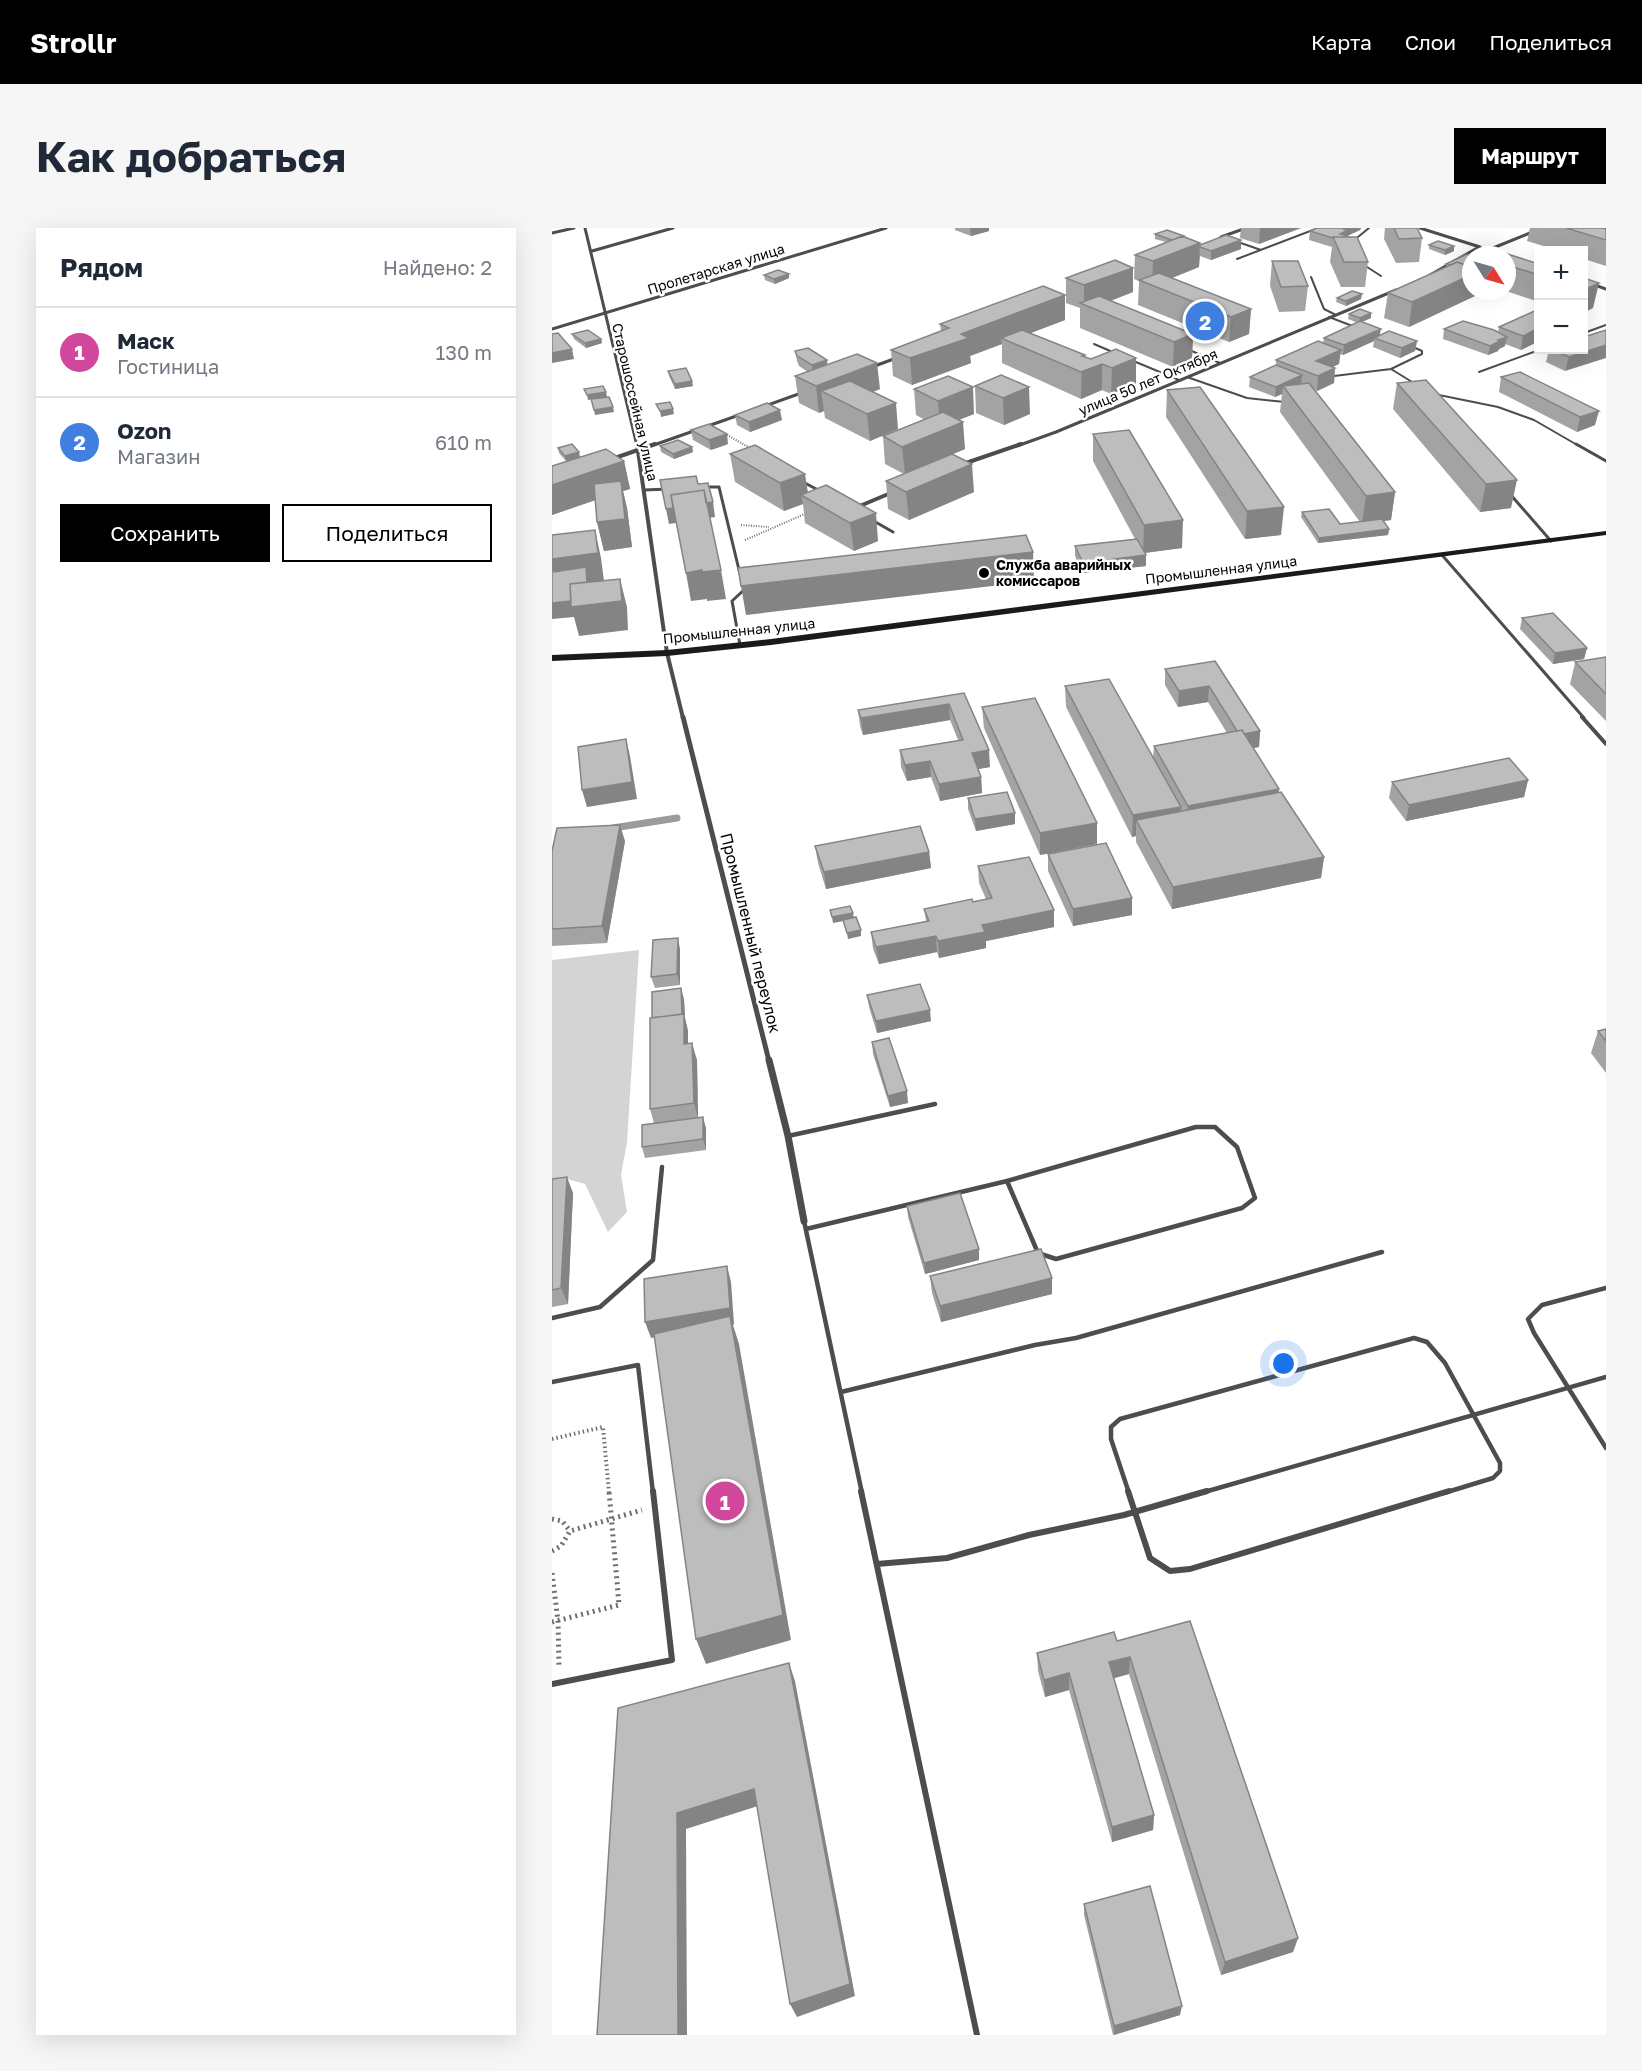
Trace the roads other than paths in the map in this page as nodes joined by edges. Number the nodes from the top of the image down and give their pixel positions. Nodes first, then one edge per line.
1 (574, 228) edge
2 (585, 228) edge
3 (673, 228) edge
4 (886, 228) edge
5 (1246, 228) edge
6 (1318, 228) edge
7 (1368, 228) edge
8 (1420, 228) edge
9 (1538, 230) dead end
10 (552, 233) edge
11 (1223, 237) junction
12 (1212, 241) edge
13 (1476, 246) edge
14 (1498, 246) edge
15 (1261, 250) junction
16 (1355, 250) edge
17 (592, 251) junction
18 (1462, 257) edge
19 (1237, 259) dead end
20 (1363, 263) edge
21 (1381, 276) dead end
22 (1311, 278) dead end
23 (1424, 278) edge
24 (1588, 282) edge
25 (1397, 289) edge
26 (1606, 289) edge
27 (604, 314) junction
28 (1336, 315) junction
29 (1329, 317) junction
30 (1606, 325) edge
31 (552, 329) edge
32 (1363, 329) edge
33 (1588, 332) edge
34 (1094, 344) dead end
35 (1407, 345) edge
36 (1187, 349) edge
37 (1534, 352) edge
38 (1115, 353) edge
39 (901, 356) edge
40 (1126, 358) edge
41 (1220, 363) junction
42 (867, 368) edge
43 (1391, 369) junction
44 (1479, 372) dead end
45 (1334, 376) edge
46 (1187, 377) junction
47 (1179, 380) junction
48 (811, 389) edge
49 (1291, 399) edge
50 (756, 409) edge
51 (744, 413) edge
52 (638, 450) junction
53 (606, 461) edge
54 (1606, 461) edge
55 (958, 466) edge
56 (798, 478) edge
57 (698, 488) edge
58 (676, 489) edge
59 (644, 490) junction
60 (1506, 490) edge
61 (894, 492) edge
62 (827, 495) edge
63 (852, 509) joint
64 (893, 532) dead end
65 (1606, 533) edge
66 (1551, 541) junction
67 (1442, 555) junction
68 (741, 578) edge
69 (755, 588) edge
70 (740, 645) junction
71 (667, 653) junction
72 (552, 658) edge
73 (1606, 744) edge
74 (935, 1104) dead end
75 (788, 1136) junction
76 (662, 1167) dead end
77 (1007, 1180) junction
78 (804, 1221) joint
79 (806, 1229) junction
80 (1382, 1252) dead end
81 (1606, 1288) edge
82 (552, 1318) edge
83 (1606, 1377) edge
84 (552, 1382) edge
85 (1568, 1387) junction
86 (841, 1392) junction
87 (1473, 1414) junction
88 (1606, 1448) edge
89 (1135, 1512) junction
90 (877, 1564) junction
91 (552, 1684) edge
92 (977, 2035) edge

1 - 10 street
2 - 17 street, Старошоссейная улица
3 - 17 street
4 - 27 street, Пролетарская улица
5 - 11 street
6 - 15 lane
7 - 16 lane
8 - 13 street
9 - 14 street
11 - 12 street
11 - 15 lane
15 - 19 lane
17 - 27 street, Старошоссейная улица
18 - 23 street
20 - 21 lane
22 - 28 lane
24 - 26 street
25 - 28 street, улица 50 лет Октября
27 - 31 street, Пролетарская улица
27 - 52 street, Старошоссейная улица
28 - 29 street, улица 50 лет Октября
29 - 32 lane
29 - 41 street, улица 50 лет Октября
30 - 33 lane
34 - 38 lane
35 - 43 lane
36 - 41 lane
37 - 44 lane
39 - 42 street
40 - 47 lane
41 - 46 street, улица 50 лет Октября
43 - 45 lane
43 - 54 lane
46 - 47 street, улица 50 лет Октября
46 - 49 lane
47 - 55 street, улица 50 лет Октября
48 - 50 street
51 - 52 street
52 - 53 street
52 - 59 street, Старошоссейная улица
56 - 62 lane
57 - 68 lane
58 - 59 lane
59 - 71 street, Старошоссейная улица
60 - 66 lane
61 - 63 street
63 - 64 lane
65 - 66 street, Промышленная улица
66 - 67 street, Промышленная улица
67 - 70 street, Промышленная улица
67 - 73 lane
69 - 70 lane
70 - 71 street, Промышленная улица
71 - 72 street, Промышленная улица
71 - 75 street, Промышленный переулок
74 - 75 lane
75 - 78 street, Промышленный переулок
76 - 82 lane
77 - 77 lane
77 - 79 lane
78 - 79 lane
79 - 86 lane
80 - 86 lane
81 - 85 lane
83 - 85 lane
84 - 91 lane
85 - 87 lane
85 - 88 lane
86 - 90 lane
87 - 89 lane
87 - 89 lane
87 - 89 lane
89 - 90 lane
90 - 92 lane

